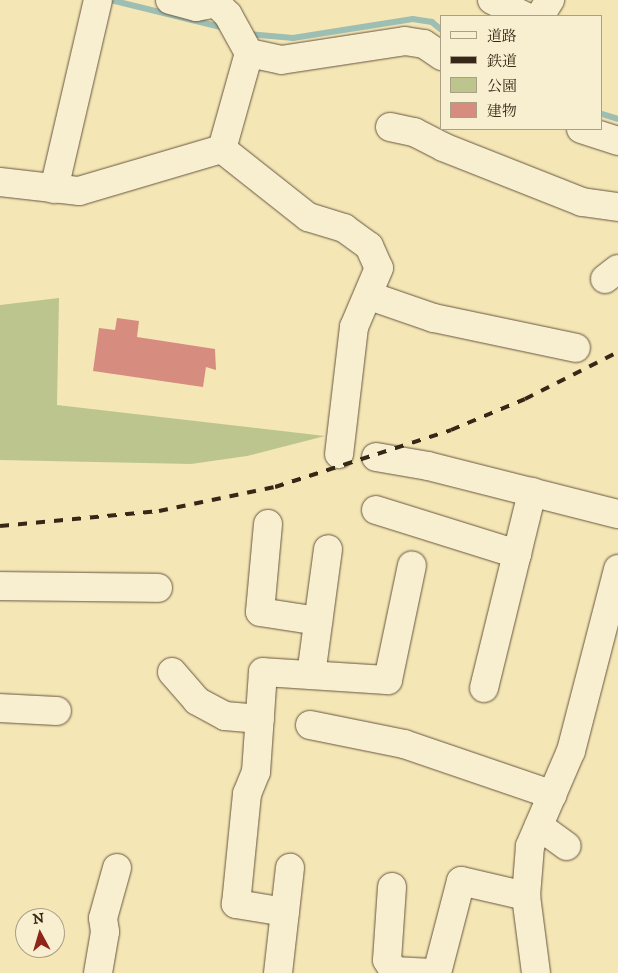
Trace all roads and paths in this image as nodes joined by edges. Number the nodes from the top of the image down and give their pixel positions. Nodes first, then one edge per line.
1 (98, 0) edge
2 (170, 0) edge
3 (492, 0) edge
4 (550, 0) edge
5 (212, 2) edge
6 (523, 15) edge
7 (541, 15) edge
8 (249, 53) junction
9 (440, 55) edge
10 (390, 127) dead end
11 (584, 130) edge
12 (618, 141) edge
13 (222, 149) junction
14 (0, 182) edge
15 (54, 189) junction
16 (618, 207) edge
17 (370, 296) junction
18 (576, 348) dead end
19 (339, 454) dead end
20 (376, 457) dead end
21 (532, 492) junction
22 (376, 510) dead end
23 (618, 514) edge
24 (268, 524) dead end
25 (328, 548) dead end
26 (517, 554) junction
27 (412, 565) dead end
28 (618, 569) edge
29 (0, 586) edge
30 (158, 588) dead end
31 (318, 621) junction
32 (172, 672) dead end
33 (311, 675) junction
34 (484, 688) dead end
35 (0, 708) edge
36 (57, 710) dead end
37 (260, 719) junction
38 (310, 725) dead end
39 (553, 794) junction
40 (539, 826) junction
41 (567, 846) dead end
42 (117, 868) dead end
43 (290, 868) dead end
44 (392, 887) dead end
45 (526, 896) junction
46 (285, 912) junction
47 (98, 973) edge
48 (278, 973) edge
49 (432, 973) edge
50 (437, 973) edge
51 (536, 973) edge

1 - 15 street
2 - 5 street
3 - 6 street
4 - 7 street
5 - 8 street
8 - 9 street
8 - 13 street
10 - 16 street
11 - 12 street
13 - 15 street
13 - 17 street
14 - 15 street
17 - 18 street
17 - 19 street
20 - 21 street
21 - 23 street
21 - 26 street
22 - 26 street
24 - 31 street
25 - 31 street
26 - 34 street
27 - 33 street
28 - 39 street
29 - 30 street
31 - 33 street
32 - 37 street
33 - 37 street
35 - 36 street
37 - 46 street
38 - 39 street
39 - 40 street
40 - 41 street
40 - 45 street
42 - 47 street
43 - 46 street
44 - 49 street
45 - 50 street
45 - 51 street
46 - 48 street

